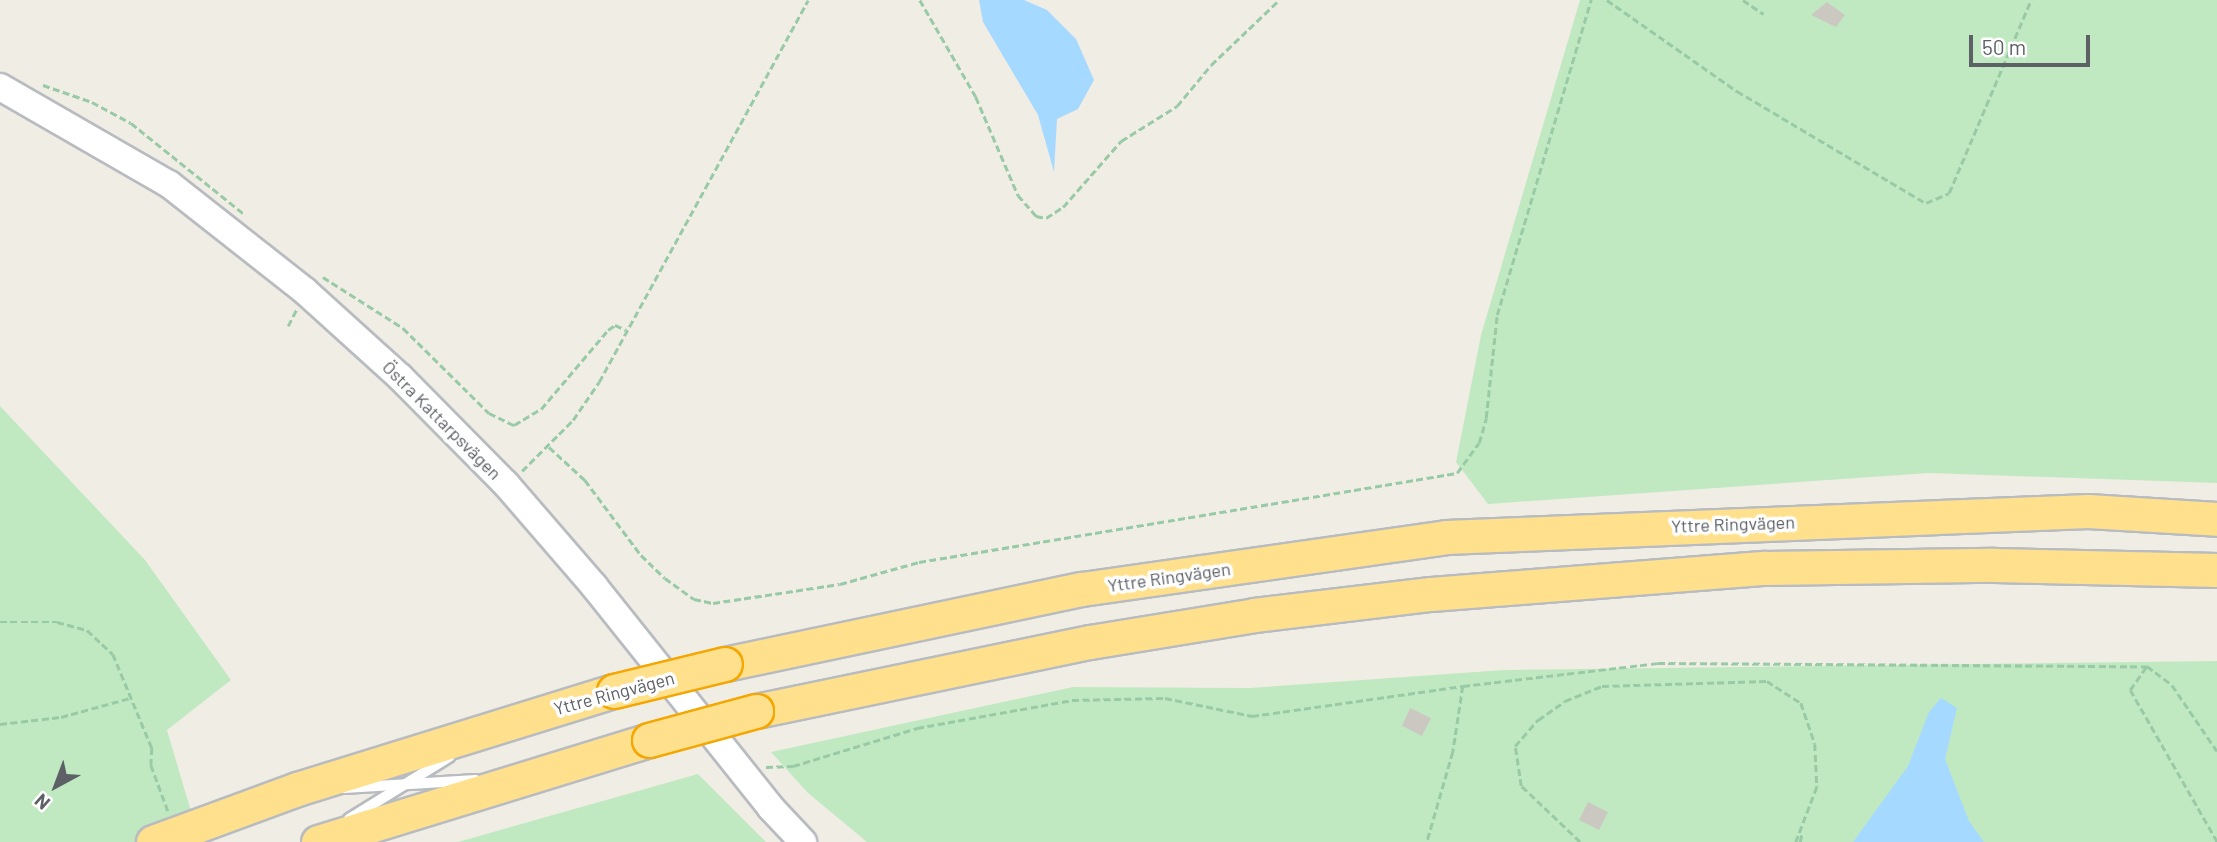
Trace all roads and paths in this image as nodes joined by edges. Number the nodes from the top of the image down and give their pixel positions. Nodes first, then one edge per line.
1 (808, 0) edge
2 (920, 0) edge
3 (1279, 0) edge
4 (1591, 0) edge
5 (1607, 0) edge
6 (1743, 0) edge
7 (2031, 0) edge
8 (1765, 14) dead end
9 (32, 82) dead end
10 (0, 87) edge
11 (251, 220) dead end
12 (314, 269) dead end
13 (626, 331) junction
14 (549, 447) junction
15 (506, 484) junction
16 (2217, 519) edge
17 (2217, 570) edge
18 (0, 622) edge
19 (2147, 666) junction
20 (1463, 686) junction
21 (131, 698) junction
22 (0, 724) edge
23 (501, 725) junction
24 (2217, 751) edge
25 (760, 764) dead end
26 (518, 778) junction
27 (406, 782) junction
28 (297, 789) junction
29 (161, 829) edge
30 (318, 842) edge
31 (803, 842) edge
32 (1427, 842) edge
33 (1580, 842) edge
34 (1798, 842) edge
35 (2217, 842) edge

1 - 13 path
2 - 3 path
4 - 14 path
5 - 7 path
6 - 8 path
9 - 11 path
10 - 15 street, Östra Kattarpsvägen
12 - 13 path
13 - 14 path
14 - 15 path
15 - 31 street, Östra Kattarpsvägen
16 - 23 highway, Yttre Ringvägen, bridge
17 - 26 highway, bridge
18 - 21 path
19 - 20 path
19 - 24 path
19 - 35 path
20 - 25 path
20 - 32 path
21 - 22 path
21 - 29 path
23 - 27 lane
23 - 28 highway, Yttre Ringvägen
26 - 27 lane
26 - 30 highway
27 - 28 lane
27 - 30 lane
28 - 29 highway, Yttre Ringvägen
33 - 34 path

